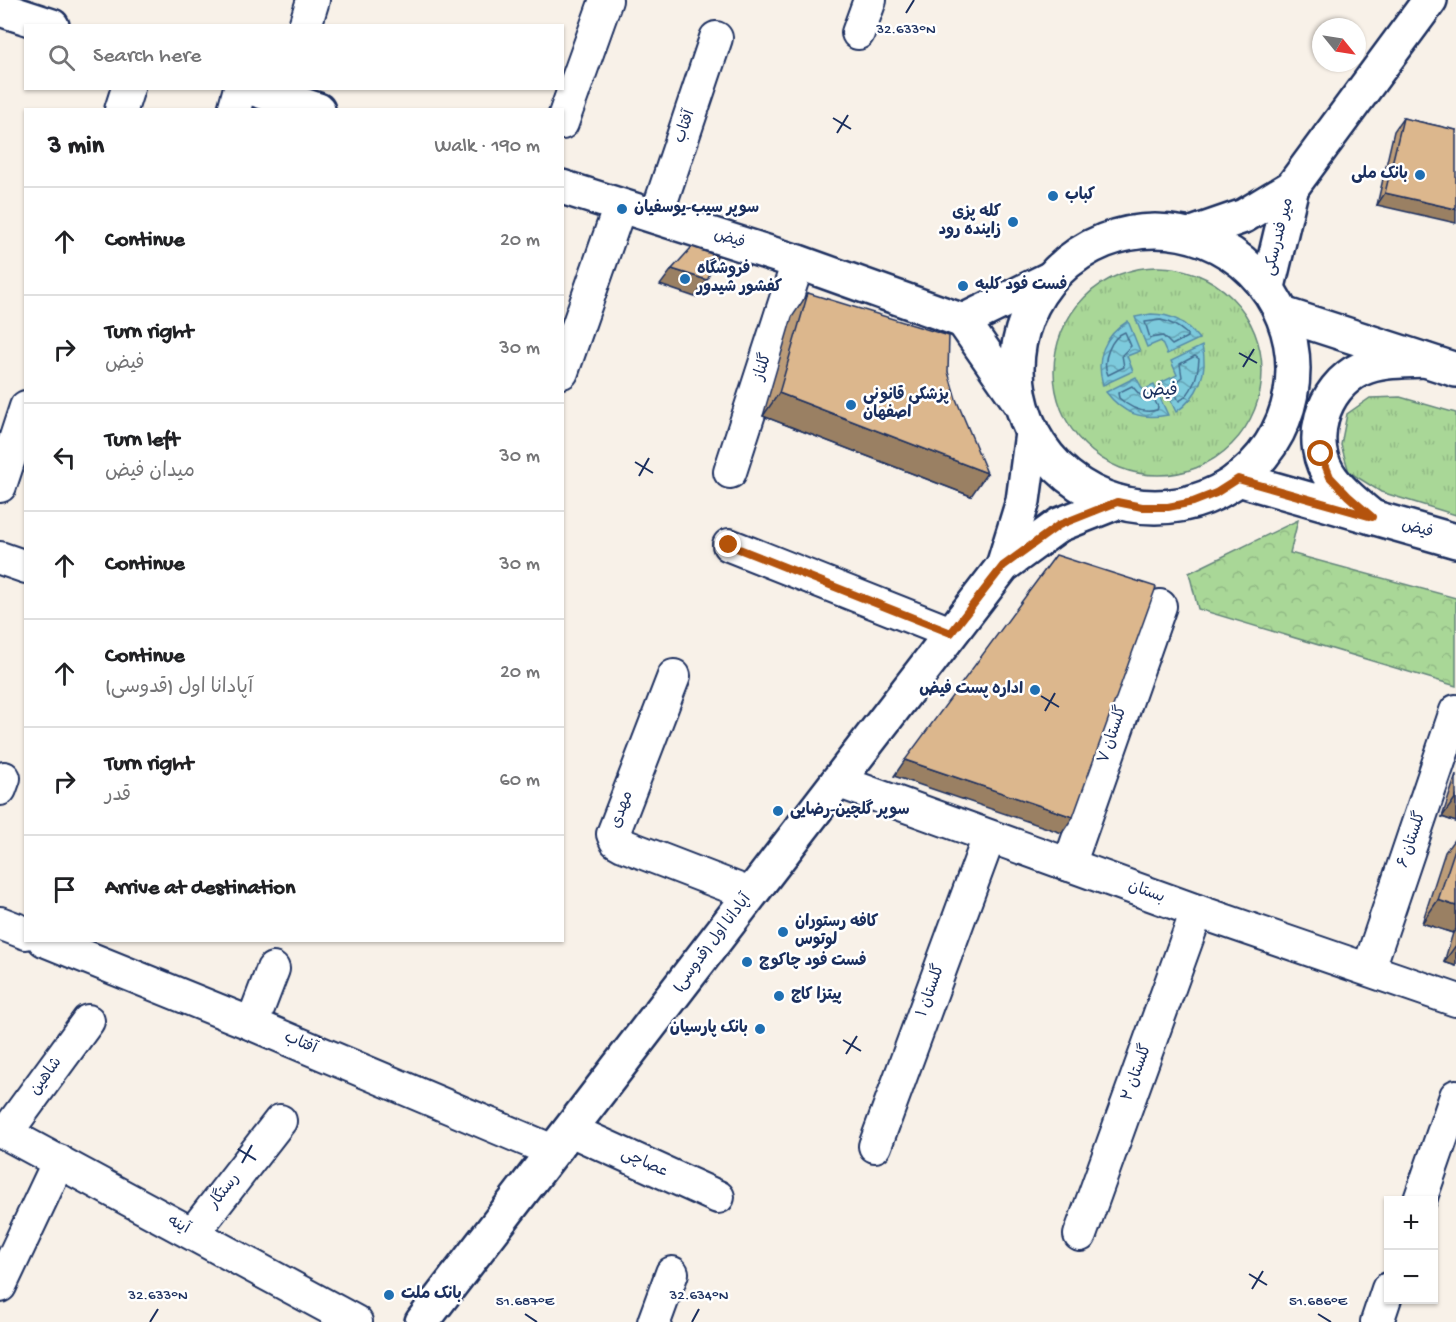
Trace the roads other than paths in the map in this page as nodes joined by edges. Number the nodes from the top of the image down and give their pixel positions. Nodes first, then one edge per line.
1 (313, 0) edge
2 (606, 0) edge
3 (870, 0) edge
4 (1430, 0) edge
5 (2, 6) edge
6 (47, 24) edge
7 (306, 24) edge
8 (858, 33) dead end
9 (717, 38) dead end
10 (127, 90) edge
11 (239, 90) edge
12 (272, 92) edge
13 (122, 108) edge
14 (235, 108) edge
15 (313, 108) edge
16 (564, 117) edge
17 (1292, 186) junction
18 (564, 188) edge
19 (620, 206) junction
20 (656, 217) junction
21 (1192, 234) junction
22 (798, 262) junction
23 (1050, 278) junction
24 (1275, 301) junction
25 (963, 321) junction
26 (1424, 360) junction
27 (564, 366) edge
28 (1456, 370) edge
29 (24, 411) edge
30 (1027, 419) junction
31 (730, 472) dead end
32 (1238, 479) junction
33 (0, 486) edge
34 (1117, 502) junction
35 (1372, 517) junction
36 (1456, 541) edge
37 (729, 545) dead end
38 (0, 558) edge
39 (24, 566) edge
40 (1003, 566) junction
41 (1160, 606) dead end
42 (951, 633) junction
43 (674, 676) dead end
44 (1456, 711) edge
45 (837, 781) junction
46 (989, 837) junction
47 (1069, 865) junction
48 (750, 894) junction
49 (1197, 911) junction
50 (0, 923) edge
51 (24, 932) edge
52 (49, 942) edge
53 (1369, 968) junction
54 (273, 969) dead end
55 (1456, 1000) edge
56 (88, 1021) dead end
57 (252, 1024) junction
58 (1456, 1096) edge
59 (280, 1121) dead end
60 (3, 1132) edge
61 (562, 1141) junction
62 (875, 1146) dead end
63 (59, 1161) junction
64 (1421, 1196) edge
65 (718, 1197) dead end
66 (192, 1233) junction
67 (1080, 1235) dead end
68 (672, 1273) dead end
69 (0, 1286) edge
70 (1384, 1303) edge
71 (356, 1322) edge
72 (422, 1322) edge
73 (654, 1322) edge
74 (1377, 1322) edge

1 - 7 street
2 - 16 street
3 - 8 street
4 - 17 main road
5 - 6 main road
9 - 20 street, آفتاب
10 - 13 street
11 - 14 street
12 - 15 main road
17 - 21 main road
17 - 24 main road, میر فندرسکی
18 - 19 main road, فیض
19 - 20 main road, فیض
19 - 27 street
20 - 22 main road, فیض
21 - 23 main road
21 - 24 main road
22 - 25 main road, فیض
22 - 31 street, گلناز
23 - 25 main road
23 - 30 main road
24 - 26 main road
24 - 32 main road
25 - 30 main road
26 - 28 main road
26 - 35 main road
29 - 33 street
30 - 34 main road
30 - 40 main road
32 - 34 main road
32 - 35 main road, فیض
34 - 40 main road
35 - 36 main road, فیض
37 - 42 street
38 - 39 street
40 - 42 main road, آپادانا اول (قدوسی)
41 - 47 street, گلستان ۷
42 - 45 main road, آپادانا اول (قدوسی)
43 - 48 street, مهدی
44 - 53 street, گلستان ۶
45 - 46 street, بستان
45 - 48 main road, آپادانا اول (قدوسی)
46 - 47 street, بستان
46 - 62 street, گلستان ۱
47 - 49 street, بستان
48 - 61 main road, آپادانا اول (قدوسی)
49 - 53 street, بستان
49 - 67 street, گلستان ۲
50 - 51 street
52 - 57 street, آفتاب
53 - 55 street, بستان
54 - 57 street
56 - 60 street, شاهین
57 - 61 street, آفتاب
58 - 64 street
59 - 66 street, رستگار
60 - 63 street, آینه
61 - 65 street, عصاچی
61 - 72 main road, آپادانا اول (قدوسی)
63 - 66 street, آینه
63 - 69 street
66 - 71 street, آینه
68 - 73 street
70 - 74 street

